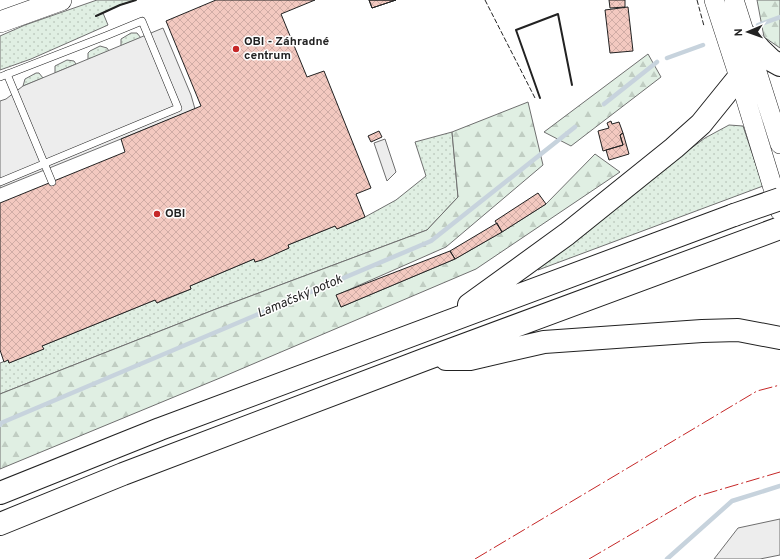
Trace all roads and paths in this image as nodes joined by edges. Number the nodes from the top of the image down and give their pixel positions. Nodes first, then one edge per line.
1 (61, 0) edge
2 (714, 0) edge
3 (0, 22) edge
4 (733, 24) edge
5 (780, 65) edge
6 (3, 76) edge
7 (739, 77) junction
8 (780, 144) edge
9 (44, 164) junction
10 (0, 182) edge
11 (52, 182) dead end
12 (780, 199) edge
13 (780, 211) edge
14 (780, 228) edge
15 (447, 321) junction
16 (780, 338) edge
17 (426, 359) junction
18 (0, 493) edge
19 (0, 524) edge

1 - 3 main road
2 - 4 main road
4 - 5 highway
4 - 7 main road
4 - 8 main road
6 - 9 lane
6 - 9 lane
7 - 13 main road
7 - 15 highway
9 - 10 lane
9 - 11 lane
12 - 15 highway, bridge
14 - 17 highway
15 - 18 highway
16 - 17 highway
17 - 19 highway

